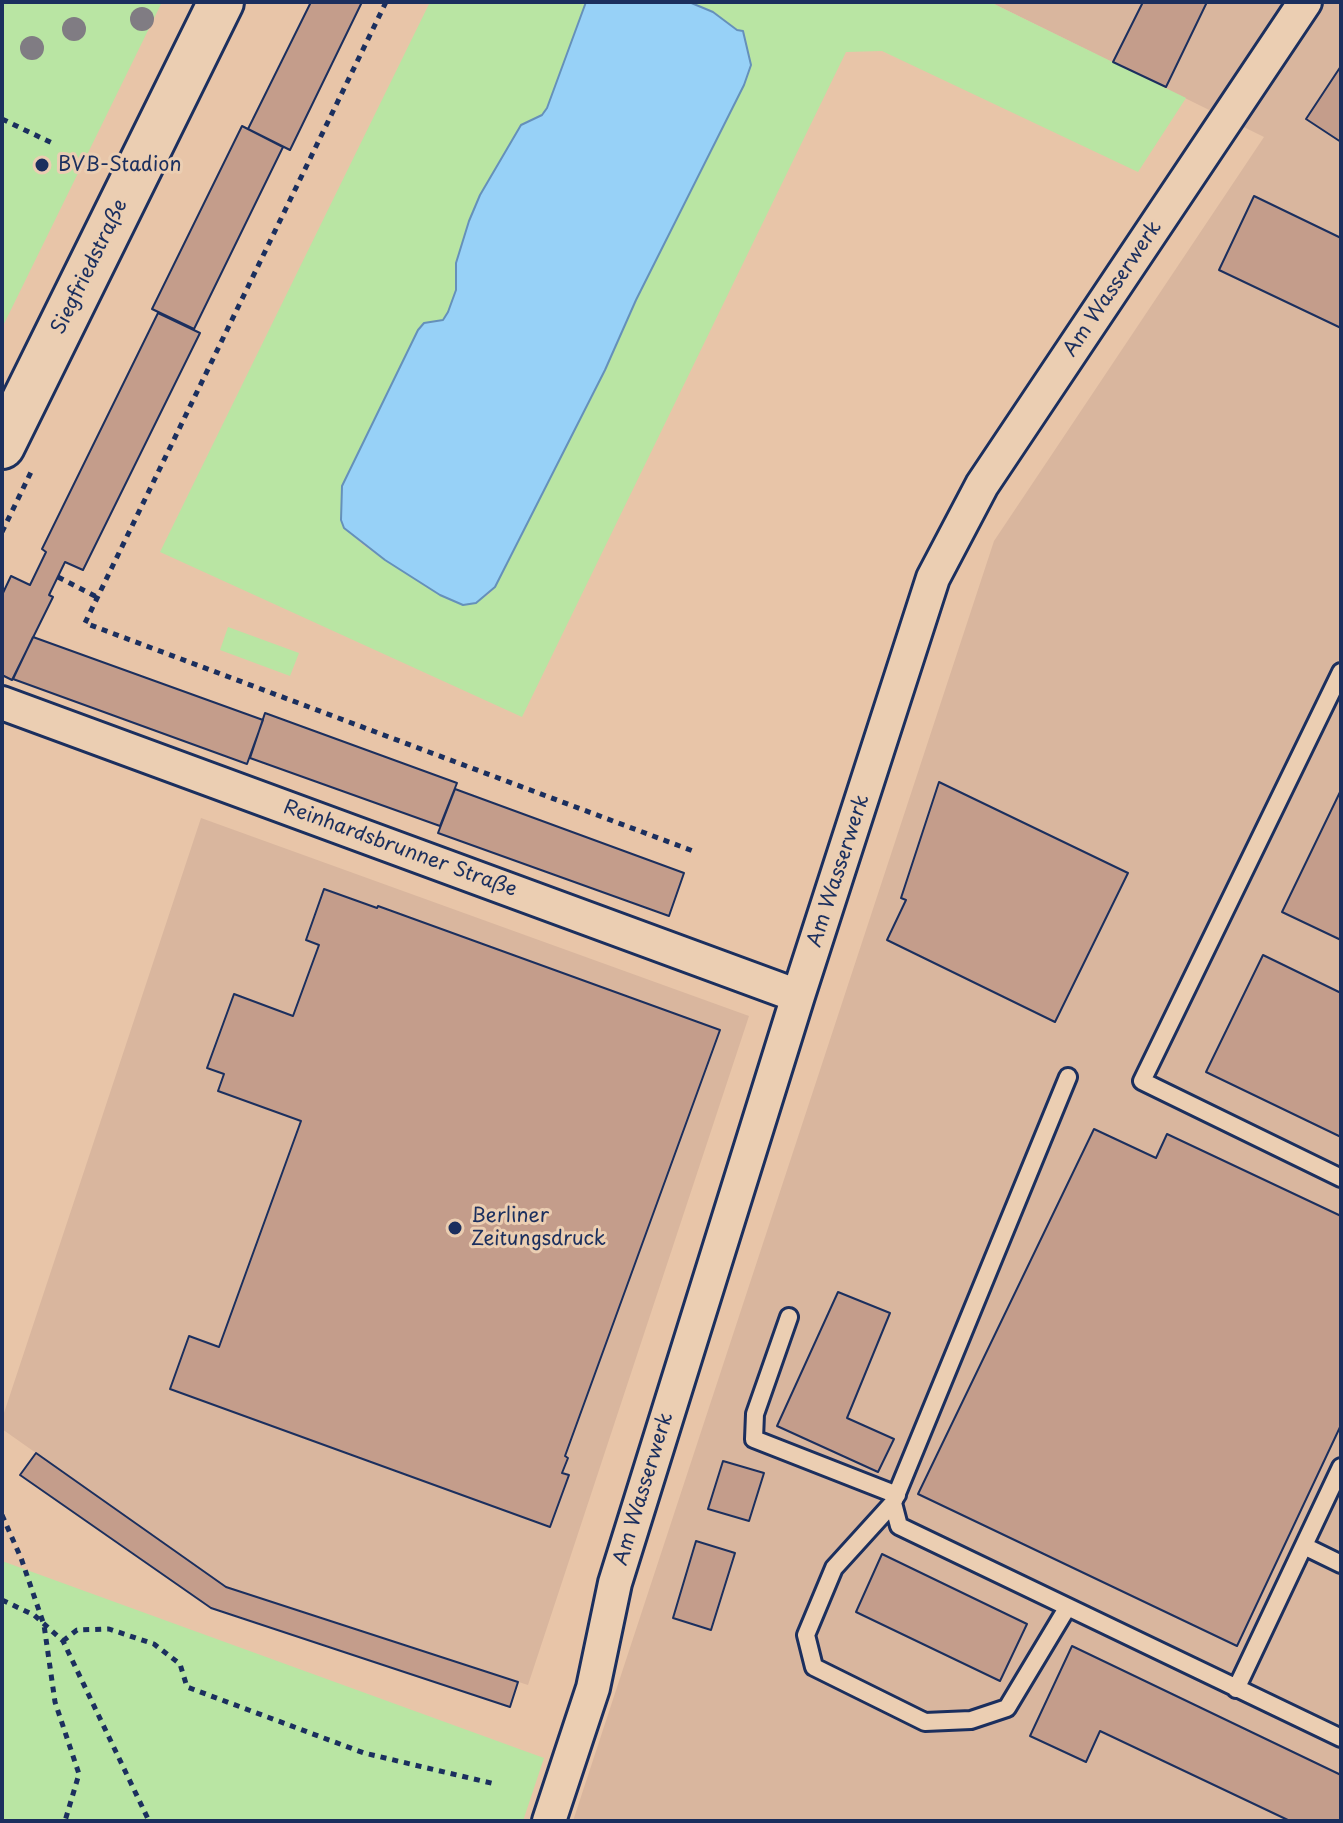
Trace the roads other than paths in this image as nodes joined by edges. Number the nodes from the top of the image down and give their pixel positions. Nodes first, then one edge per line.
1 (221, 2) edge
2 (1305, 2) edge
3 (2, 446) edge
4 (1341, 672) edge
5 (2, 703) edge
6 (798, 996) junction
7 (1068, 1077) dead end
8 (1341, 1178) edge
9 (789, 1317) dead end
10 (1341, 1467) edge
11 (895, 1499) junction
12 (1304, 1546) junction
13 (1341, 1564) edge
14 (1067, 1608) junction
15 (1236, 1689) junction
16 (1341, 1738) edge
17 (549, 1821) edge

1 - 3 street, Siegfriedstraße
2 - 6 street, Am Wasserwerk
4 - 8 lane
5 - 6 street, Reinhardsbrunner Straße
6 - 17 street, Am Wasserwerk
7 - 11 lane
9 - 11 lane
10 - 12 lane
11 - 14 lane
11 - 14 lane
12 - 13 lane
12 - 15 lane
14 - 15 lane
15 - 16 lane

